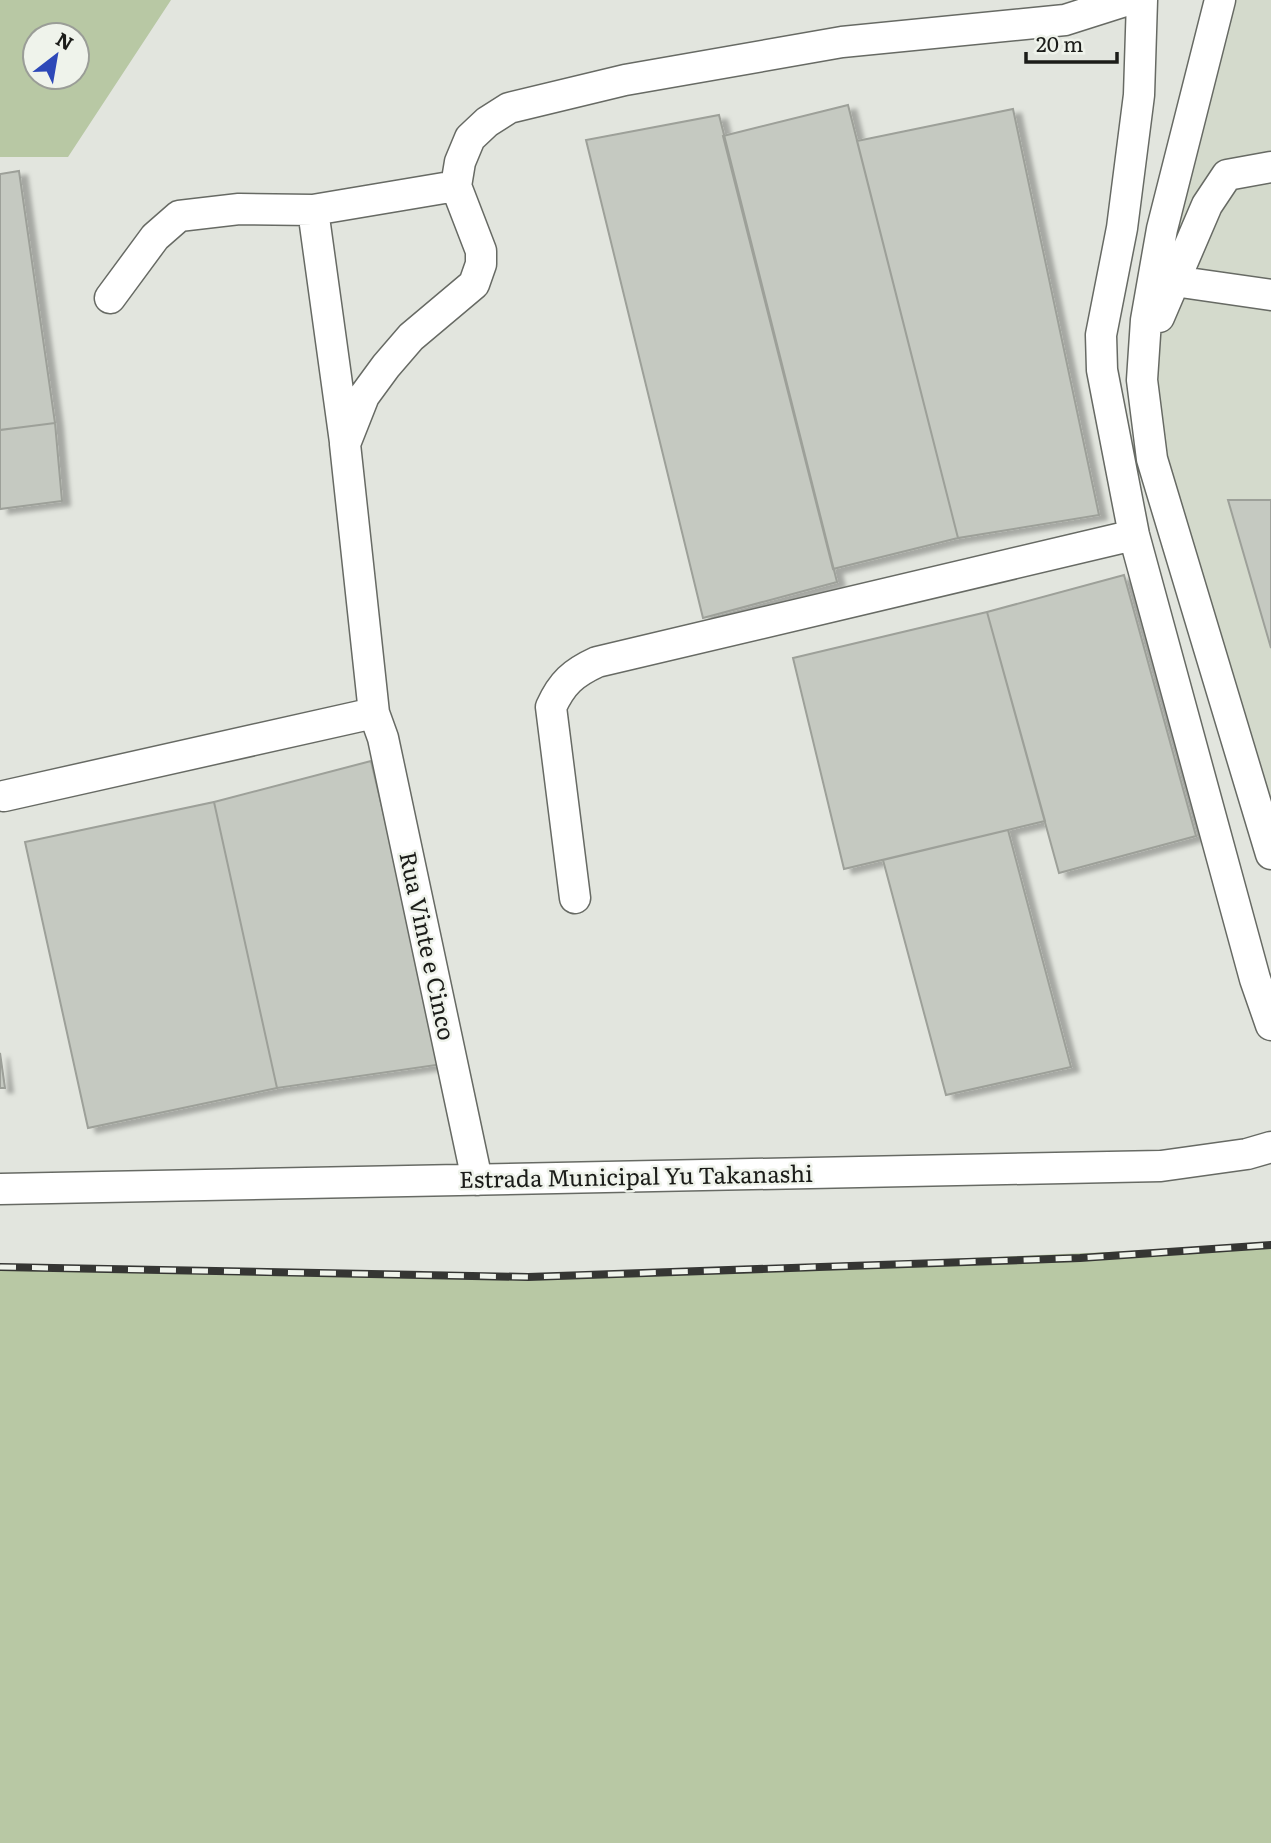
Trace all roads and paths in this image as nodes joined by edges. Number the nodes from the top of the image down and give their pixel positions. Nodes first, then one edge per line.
1 (1128, 0) edge
2 (1142, 0) edge
3 (1220, 0) edge
4 (1271, 167) edge
5 (456, 186) junction
6 (313, 210) junction
7 (1174, 281) junction
8 (1271, 295) edge
9 (110, 298) dead end
10 (1143, 356) junction
11 (345, 444) junction
12 (1134, 535) junction
13 (374, 713) junction
14 (4, 796) dead end
15 (1271, 855) edge
16 (575, 898) dead end
17 (1271, 1026) edge
18 (1271, 1147) edge
19 (477, 1180) junction
20 (0, 1189) edge

1 - 5 street
2 - 12 street
3 - 10 street
4 - 7 street
5 - 6 street
5 - 11 street
6 - 9 street
6 - 11 street, Rua Vinte e Cinco
7 - 8 street
7 - 10 street
10 - 15 street
11 - 13 street, Rua Vinte e Cinco
12 - 16 street
12 - 17 street
13 - 14 street
13 - 19 street, Rua Vinte e Cinco
18 - 19 street, Estrada Municipal Yu Takanashi
19 - 20 street, Estrada Municipal Yu Takanashi

